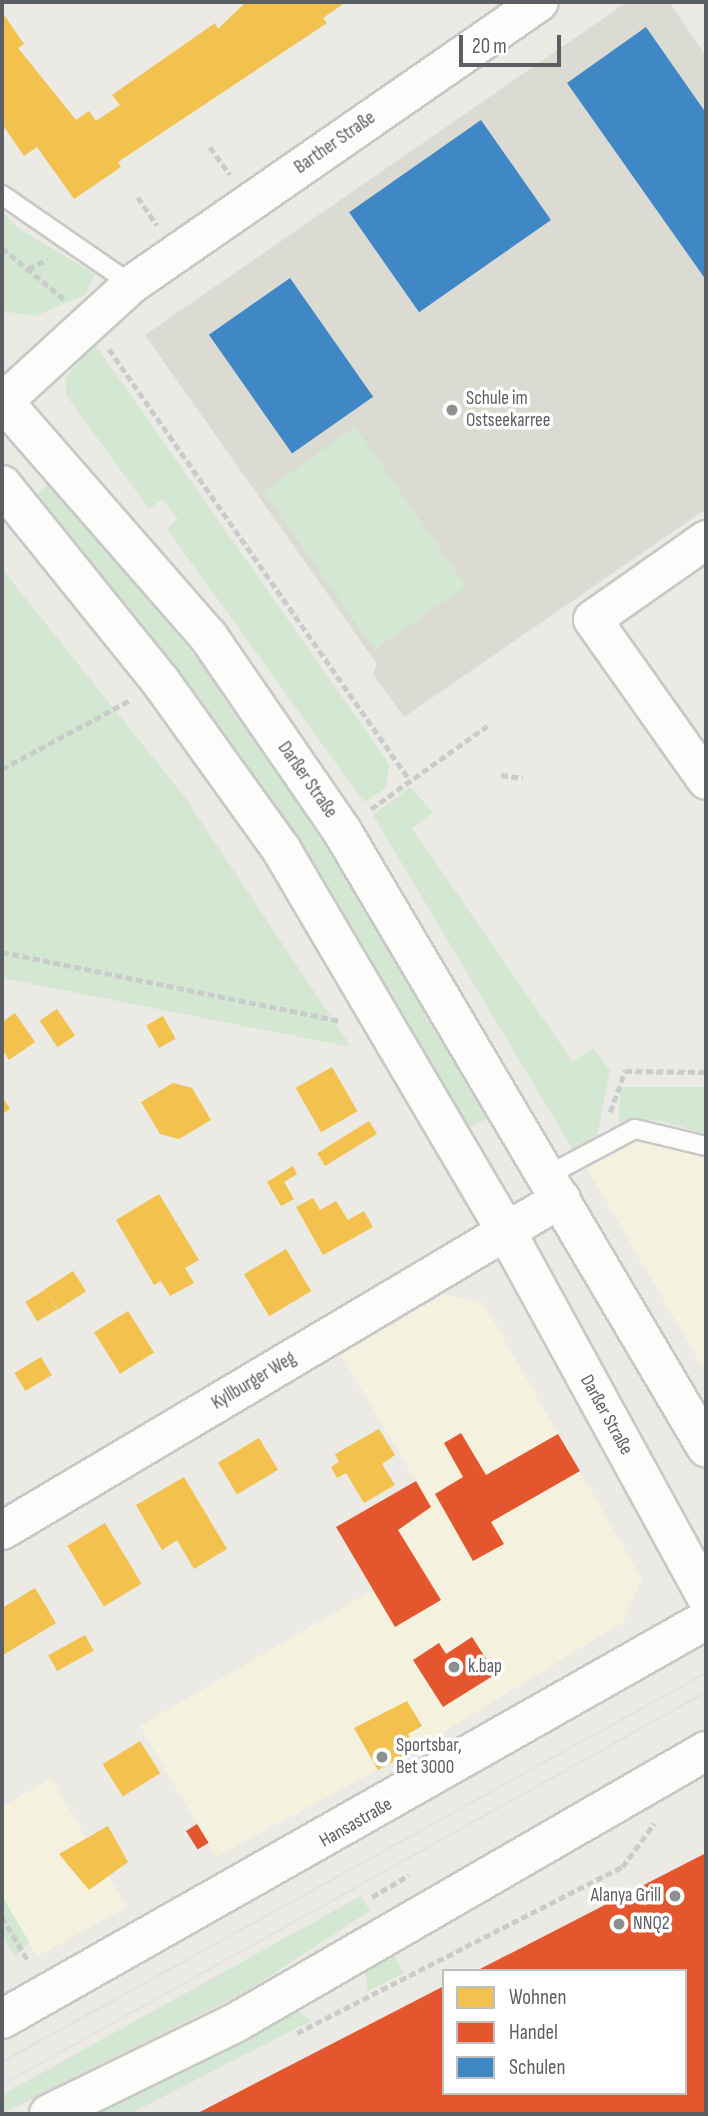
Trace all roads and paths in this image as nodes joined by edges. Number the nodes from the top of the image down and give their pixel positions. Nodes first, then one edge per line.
1 (539, 2) edge
2 (2, 195) edge
3 (2, 248) edge
4 (62, 253) dead end
5 (27, 269) junction
6 (131, 284) junction
7 (87, 318) junction
8 (2, 401) edge
9 (2, 485) edge
10 (706, 539) edge
11 (134, 698) dead end
12 (487, 726) dead end
13 (2, 769) edge
14 (502, 775) dead end
15 (523, 778) dead end
16 (409, 779) junction
17 (706, 780) edge
18 (366, 813) dead end
19 (2, 953) edge
20 (349, 1021) dead end
21 (706, 1072) edge
22 (604, 1144) junction
23 (703, 1145) edge
24 (554, 1186) junction
25 (506, 1231) junction
26 (706, 1447) edge
27 (2, 1530) edge
28 (706, 1597) edge
29 (706, 1620) edge
30 (706, 1751) edge
31 (666, 1815) dead end
32 (409, 1875) dead end
33 (372, 1897) dead end
34 (2, 1917) edge
35 (31, 1965) dead end
36 (2, 2019) edge
37 (282, 2040) dead end
38 (49, 2114) edge

1 - 6 street, Barther Straße
2 - 6 lane
3 - 5 path
4 - 5 path
5 - 7 path
6 - 7 street, Barther Straße
7 - 8 street, Barther Straße
7 - 16 path
8 - 24 main road, Darßer Straße
9 - 25 main road, Darßer Straße
10 - 17 street
11 - 13 path
12 - 16 path
14 - 15 path
16 - 18 path
19 - 20 path
21 - 22 path
22 - 23 lane
22 - 24 lane
24 - 25 street
24 - 26 main road, Darßer Straße
25 - 27 street, Kyllburger Weg
25 - 28 main road, Darßer Straße
29 - 36 main road, Hansastraße
30 - 38 main road
31 - 37 path
32 - 33 path
34 - 35 path

